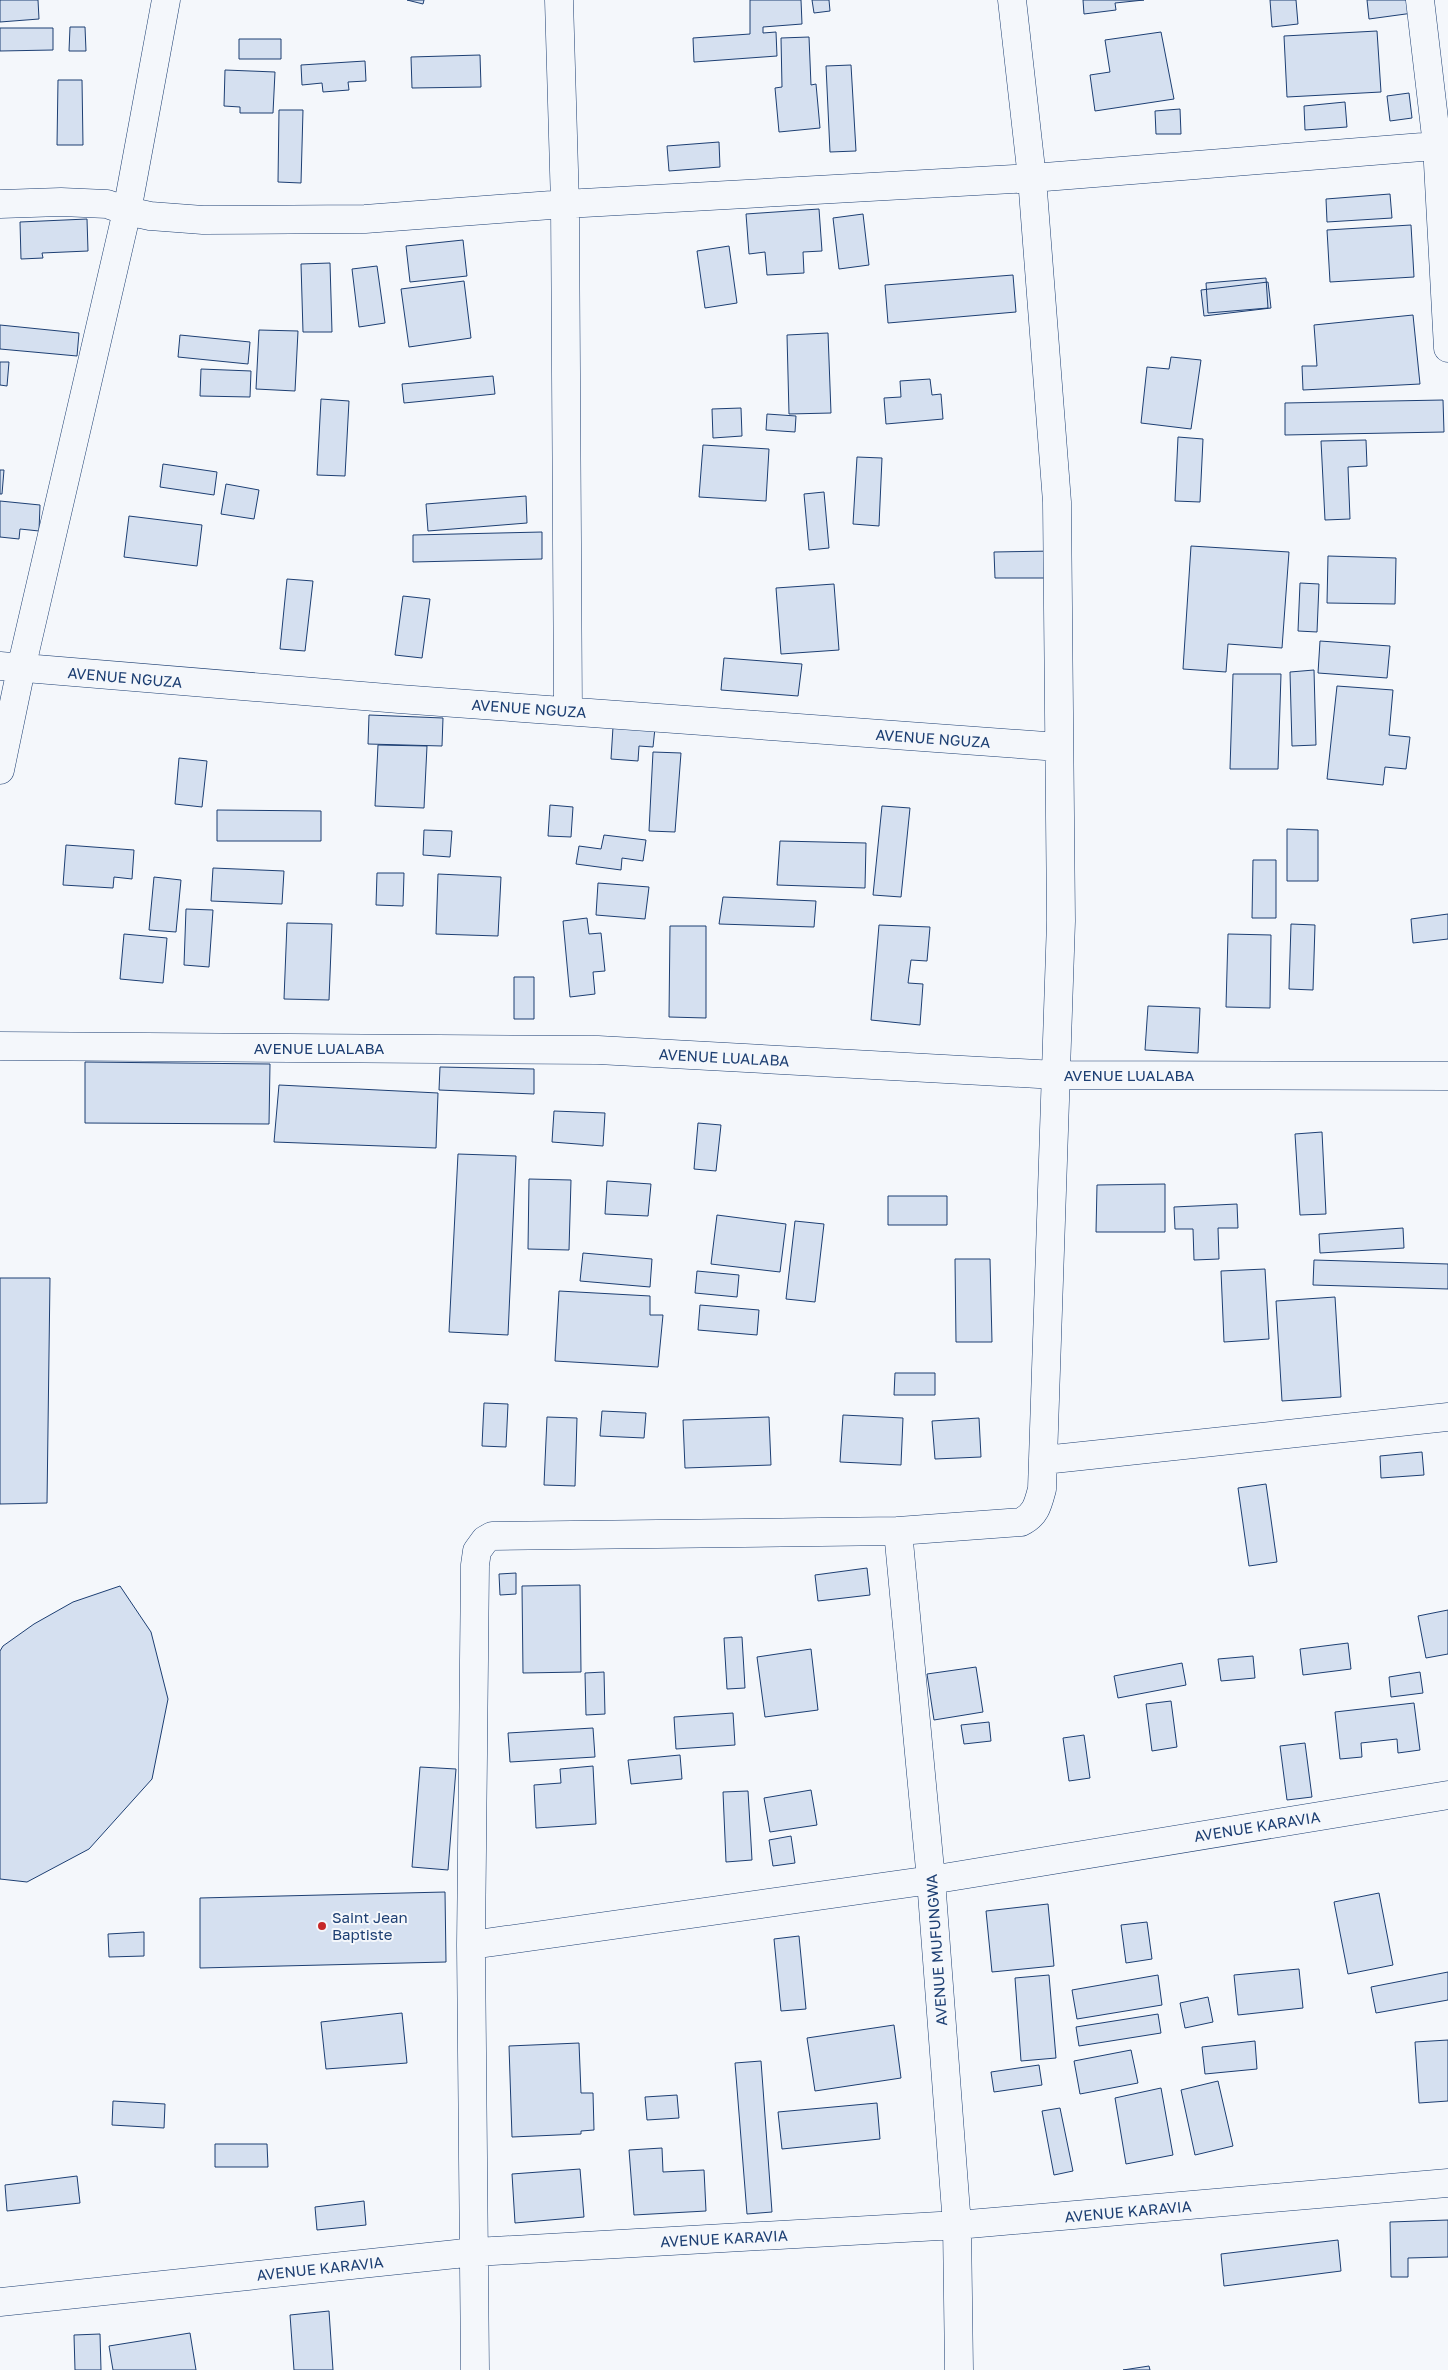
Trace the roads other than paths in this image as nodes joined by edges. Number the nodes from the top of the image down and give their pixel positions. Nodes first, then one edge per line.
1 (166, 0) edge
2 (559, 0) edge
3 (1012, 0) edge
4 (1420, 0) edge
5 (1442, 145) edge
6 (1032, 178) junction
7 (0, 204) edge
8 (565, 204) junction
9 (127, 212) junction
10 (1448, 348) edge
11 (11, 667) edge
12 (568, 711) junction
13 (1059, 747) junction
14 (0, 770) edge
15 (0, 1046) edge
16 (1056, 1075) junction
17 (1448, 1076) edge
18 (1448, 1417) edge
19 (1044, 1460) junction
20 (898, 1530) junction
21 (1448, 1795) edge
22 (931, 1880) junction
23 (471, 1945) junction
24 (1448, 2184) edge
25 (957, 2225) junction
26 (474, 2252) junction
27 (0, 2302) edge
28 (475, 2370) edge
29 (959, 2370) edge

1 - 9 street
2 - 8 street
3 - 6 street
4 - 5 street
5 - 6 street
5 - 10 street
6 - 8 street
6 - 13 street
7 - 9 street
8 - 9 street
8 - 12 street
9 - 11 street
11 - 12 street, AVENUE NGUZA
11 - 14 street
12 - 13 street, AVENUE NGUZA
13 - 16 street
15 - 16 street, AVENUE LUALABA
16 - 17 street, AVENUE LUALABA
16 - 19 street
18 - 19 street
19 - 20 street
20 - 22 street, AVENUE MUFUNGWA
20 - 23 street
21 - 22 street, AVENUE KARAVIA
22 - 23 street, AVENUE KARAVIA
22 - 25 street, AVENUE MUFUNGWA
23 - 26 street
24 - 25 street, AVENUE KARAVIA
25 - 26 street, AVENUE KARAVIA
25 - 29 street, AVENUE MUFUNGWA
26 - 27 street, AVENUE KARAVIA
26 - 28 street

